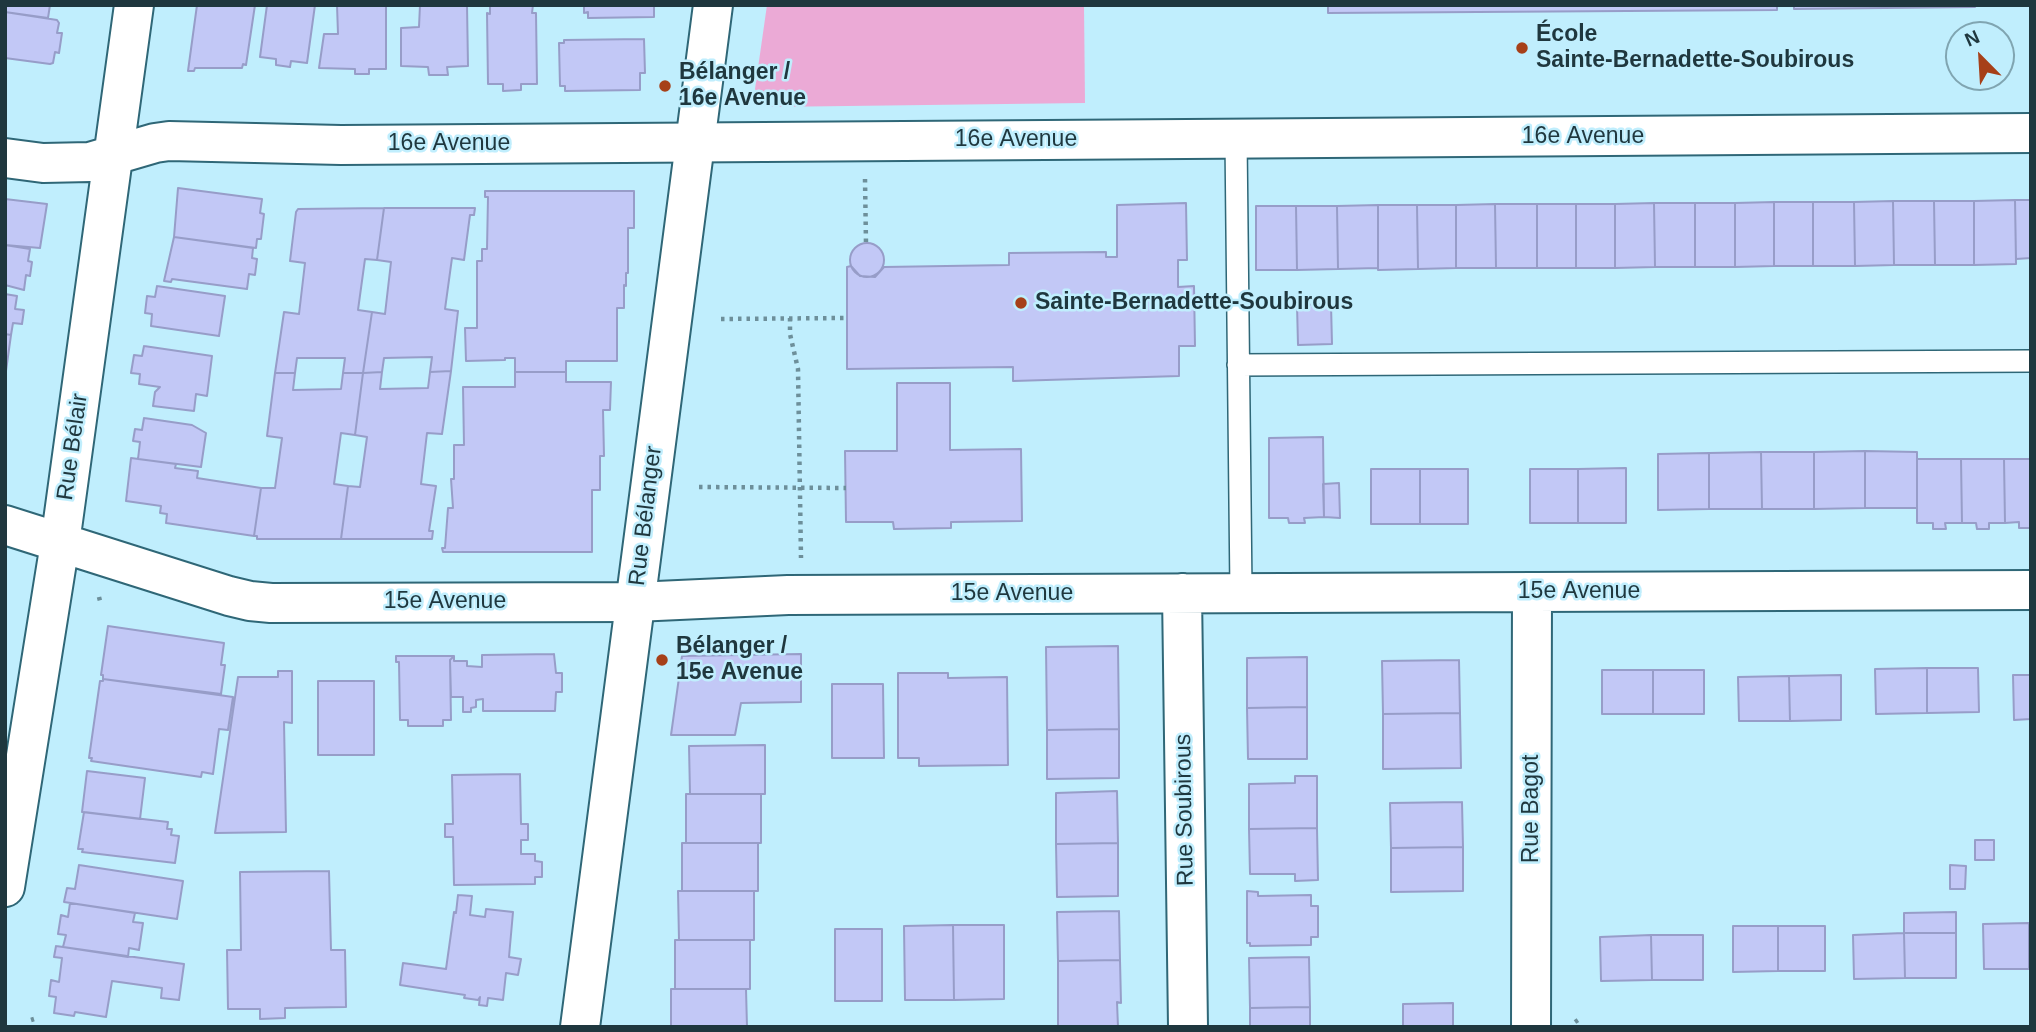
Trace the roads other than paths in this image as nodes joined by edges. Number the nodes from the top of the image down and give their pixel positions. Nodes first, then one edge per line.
1 (134, 5) edge
2 (713, 5) edge
3 (2031, 133) edge
4 (1236, 139) junction
5 (695, 142) junction
6 (112, 157) junction
7 (5, 158) edge
8 (2031, 361) edge
9 (1238, 365) junction
10 (5, 525) edge
11 (60, 543) junction
12 (2031, 590) edge
13 (1241, 592) junction
14 (1532, 592) junction
15 (1182, 593) junction
16 (635, 602) junction
17 (5, 887) edge
18 (580, 1027) edge
19 (1188, 1027) edge
20 (1531, 1027) edge

1 - 6 street, Rue Bélair
2 - 5 street, Rue Bélanger
3 - 4 street, 16e Avenue
4 - 5 street, 16e Avenue
4 - 9 lane
5 - 6 street, 16e Avenue
5 - 16 street, Rue Bélanger
6 - 7 street, 16e Avenue
6 - 11 street, Rue Bélair
8 - 9 lane
9 - 13 lane
10 - 11 street, 15e Avenue
11 - 16 street, 15e Avenue
11 - 17 street, Rue Bélair
12 - 14 street, 15e Avenue
13 - 14 street, 15e Avenue
13 - 15 street, 15e Avenue
14 - 20 street, Rue Bagot
15 - 16 street, 15e Avenue
15 - 19 street, Rue Soubirous
16 - 18 street, Rue Bélanger

